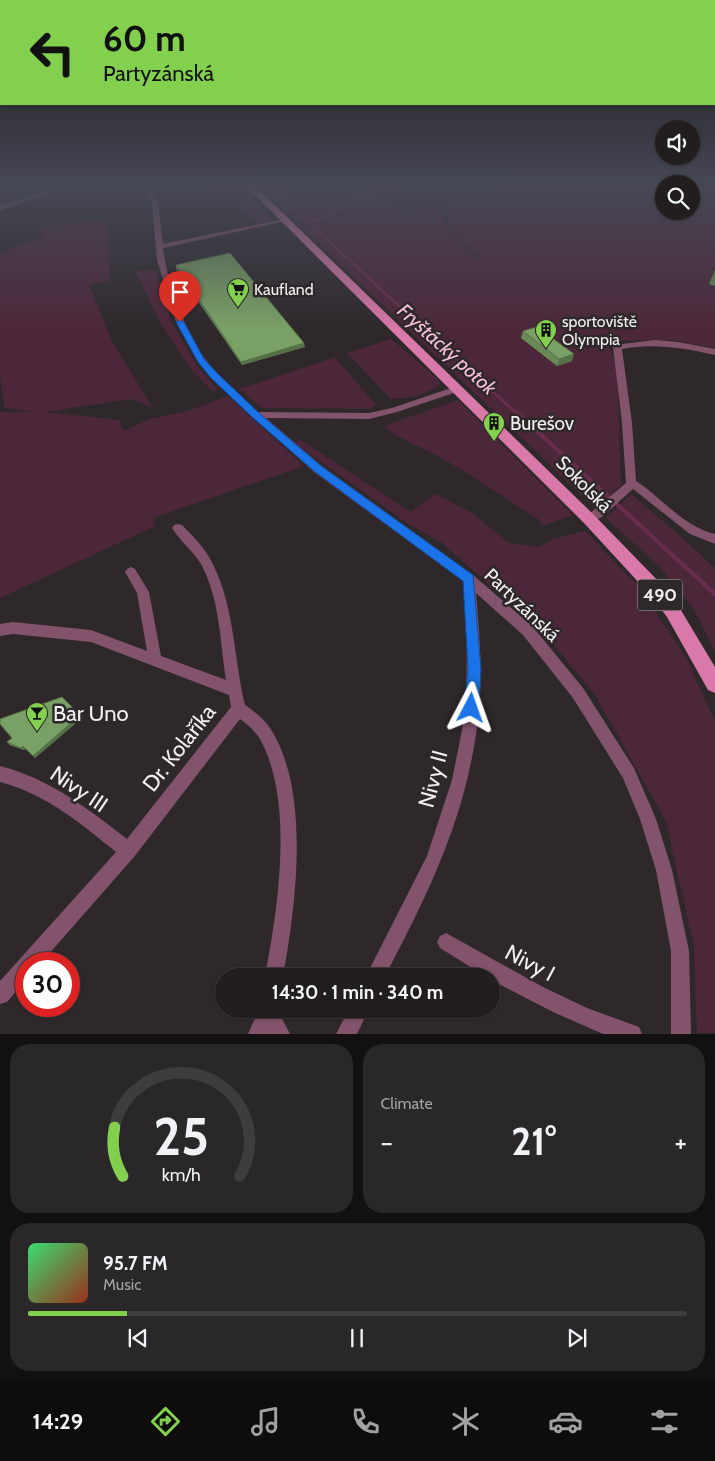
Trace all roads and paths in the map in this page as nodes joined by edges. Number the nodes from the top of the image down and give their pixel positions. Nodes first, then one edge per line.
1 (159, 234) edge
2 (220, 234) edge
3 (297, 234) edge
4 (160, 247) junction
5 (715, 352) edge
6 (456, 389) junction
7 (256, 415) junction
8 (628, 487) junction
9 (595, 516) junction
10 (178, 528) dead end
11 (715, 539) edge
12 (131, 572) dead end
13 (469, 579) junction
14 (0, 630) edge
15 (155, 661) junction
16 (715, 684) edge
17 (234, 690) junction
18 (239, 709) junction
19 (0, 774) edge
20 (128, 851) junction
21 (446, 942) dead end
22 (39, 952) edge
23 (276, 968) edge
24 (379, 968) edge
25 (15, 978) edge
26 (0, 995) edge
27 (264, 1018) edge
28 (271, 1018) edge
29 (354, 1018) edge
30 (593, 1028) edge
31 (258, 1034) edge
32 (280, 1034) edge
33 (346, 1034) edge
34 (632, 1034) edge
35 (681, 1034) edge

1 - 4 street, Partyzánská
2 - 4 street
3 - 6 main road, Sokolská / 490
4 - 7 street, Partyzánská
5 - 8 street
6 - 7 street
6 - 9 main road, Sokolská / 490
7 - 13 street, Partyzánská
8 - 9 street
8 - 11 street
9 - 16 main road, Sokolská / 490
10 - 17 street, Dr. Kolaříka
12 - 15 street
13 - 24 street, Nivy II
13 - 35 street, Partyzánská
14 - 15 street
15 - 17 street
17 - 18 street, Dr. Kolaříka
18 - 20 street, Dr. Kolaříka
18 - 23 street
19 - 20 street, Nivy III
20 - 22 street, Dr. Kolaříka
21 - 30 street, Nivy I
25 - 26 street, Dr. Kolaříka
27 - 31 street
28 - 32 street
29 - 33 street
30 - 34 street, Nivy I

